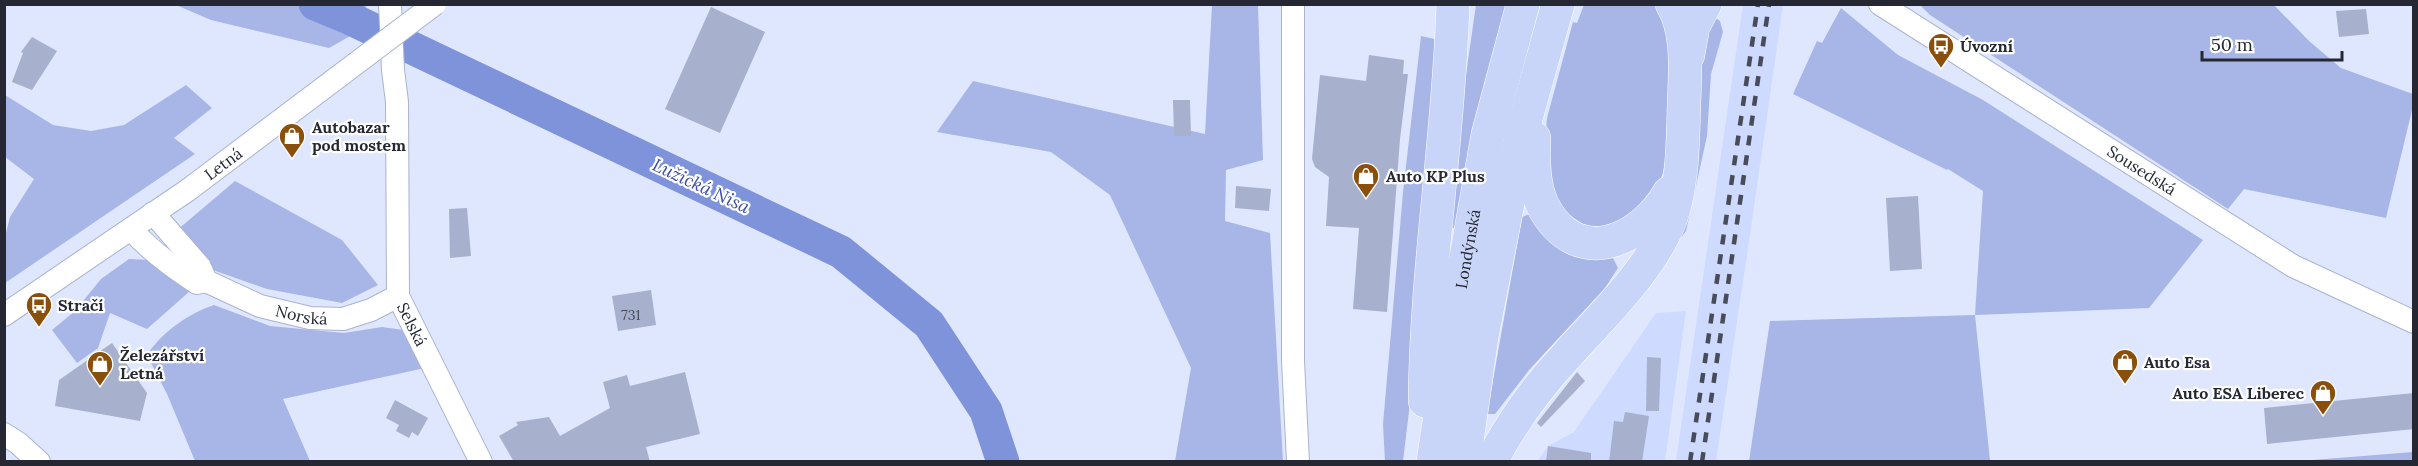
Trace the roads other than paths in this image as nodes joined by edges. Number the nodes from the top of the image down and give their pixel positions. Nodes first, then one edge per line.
1 (390, 4) edge
2 (435, 4) edge
3 (1293, 4) edge
4 (1453, 4) edge
5 (1467, 4) edge
6 (1523, 4) edge
7 (1672, 4) edge
8 (1705, 4) edge
9 (1880, 4) edge
10 (1556, 10) edge
11 (1685, 68) junction
12 (1449, 84) junction
13 (1535, 85) junction
14 (1679, 176) junction
15 (153, 213) junction
16 (132, 230) junction
17 (206, 281) junction
18 (398, 296) junction
19 (4, 315) edge
20 (2414, 322) edge
21 (4, 434) edge
22 (39, 462) edge
23 (481, 462) edge
24 (1298, 462) edge
25 (1425, 462) edge
26 (1433, 462) edge
27 (1464, 462) edge
28 (1491, 462) edge

1 - 18 street, Selská
2 - 15 street, Letná, bridge
3 - 24 street
4 - 12 highway
5 - 12 highway
6 - 26 highway, Londýnská
7 - 11 highway
8 - 11 highway
9 - 20 street, Sousedská
10 - 13 highway, Londýnská
11 - 14 highway
12 - 25 highway
13 - 14 highway
13 - 27 highway, Londýnská
14 - 28 highway
15 - 16 street, Letná
15 - 17 street
16 - 17 street, Norská
16 - 19 street, Letná
17 - 18 street, Norská
18 - 23 street, Selská
21 - 22 street

